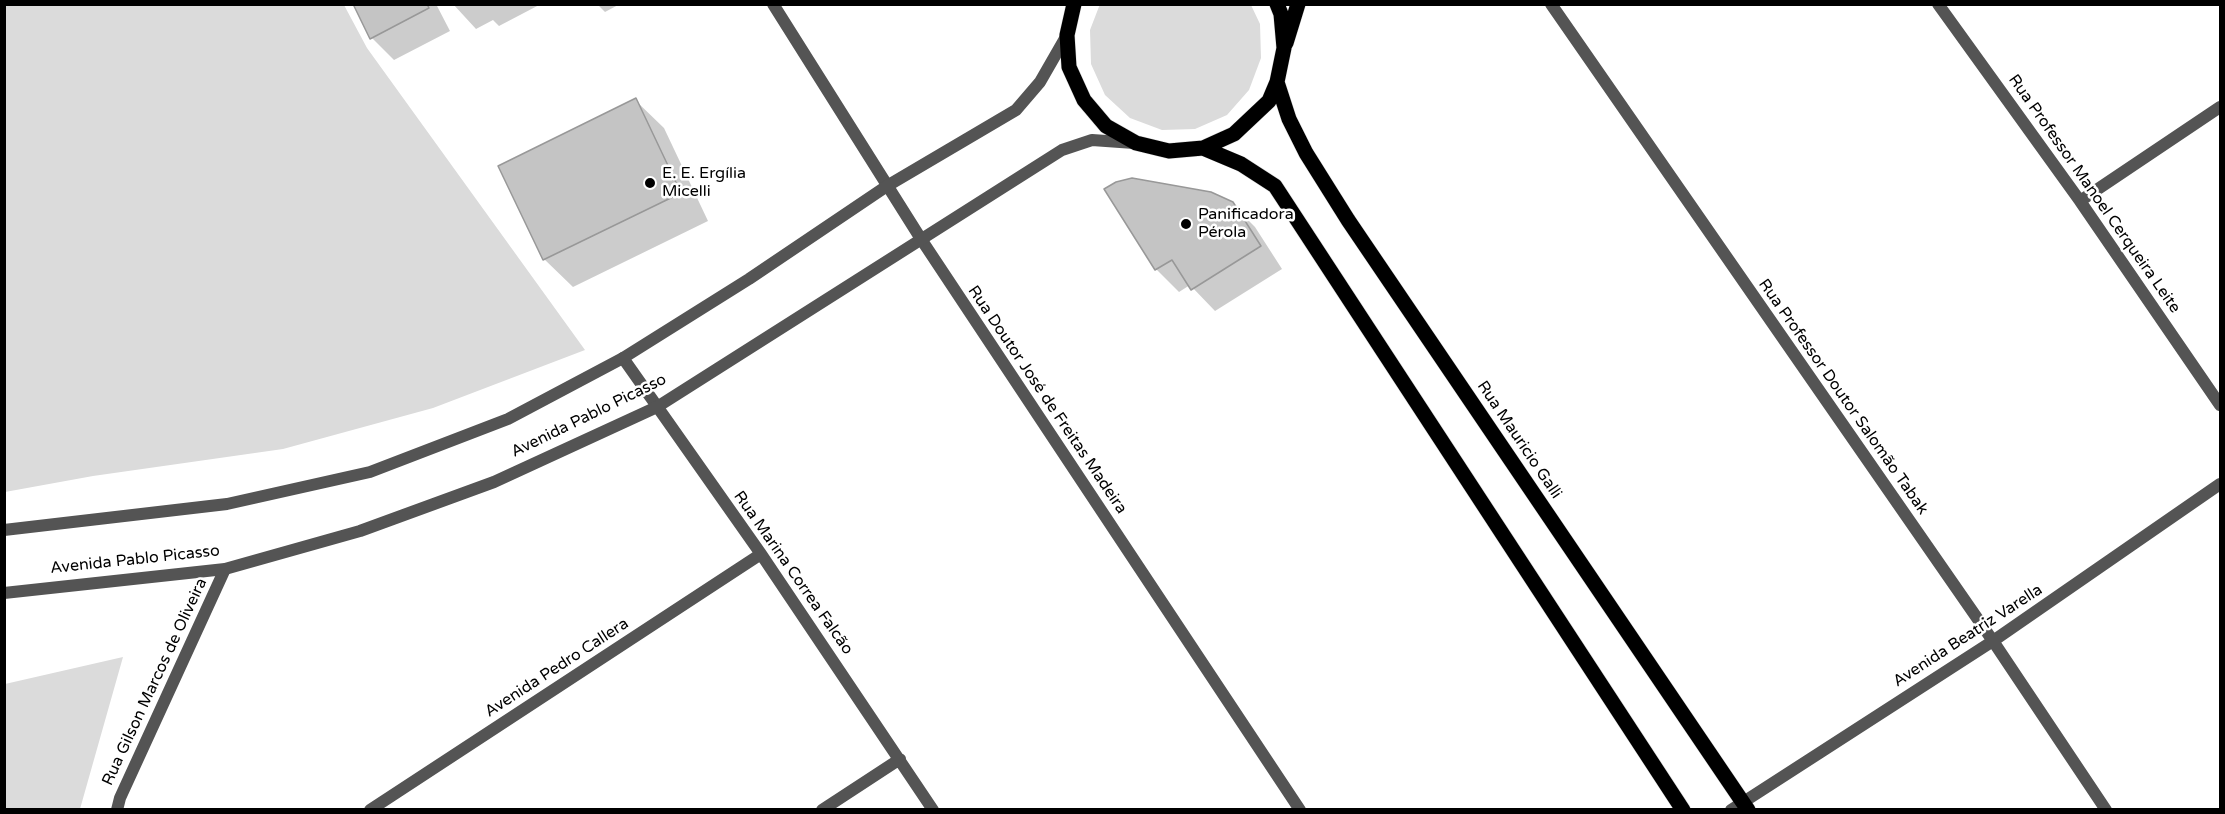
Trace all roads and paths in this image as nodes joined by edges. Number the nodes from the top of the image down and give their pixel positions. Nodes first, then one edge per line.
1 (773, 4) edge
2 (1074, 4) edge
3 (1277, 4) edge
4 (1298, 4) edge
5 (1551, 4) edge
6 (1938, 4) edge
7 (1067, 35) junction
8 (1284, 48) junction
9 (1277, 82) junction
10 (2220, 107) edge
11 (1136, 143) junction
12 (1203, 148) junction
13 (886, 186) junction
14 (2080, 201) junction
15 (921, 239) junction
16 (623, 358) junction
17 (2220, 405) edge
18 (657, 407) junction
19 (2220, 484) edge
20 (4, 530) edge
21 (761, 554) junction
22 (225, 569) junction
23 (4, 593) edge
24 (1993, 641) junction
25 (900, 759) junction
26 (1740, 807) edge
27 (117, 810) edge
28 (370, 810) edge
29 (822, 810) edge
30 (933, 810) edge
31 (1300, 810) edge
32 (1683, 810) edge
33 (2106, 810) edge

1 - 13 street, Rua Doutor José de Freitas Madeira
2 - 7 main road
3 - 8 main road
4 - 8 main road
5 - 24 street, Rua Professor Doutor Salomão Tabak
6 - 14 street, Rua Professor Manoel Cerqueira Leite
7 - 11 main road
7 - 13 street, Avenida Pablo Picasso
8 - 9 main road
9 - 12 main road
9 - 26 main road, Rua Mauricio Galli
10 - 14 street
11 - 12 main road
11 - 15 street, Avenida Pablo Picasso
12 - 32 main road
13 - 15 street, Rua Doutor José de Freitas Madeira
13 - 16 street, Avenida Pablo Picasso
14 - 17 street, Rua Professor Manoel Cerqueira Leite
15 - 18 street, Avenida Pablo Picasso
15 - 31 street, Rua Doutor José de Freitas Madeira
16 - 18 street, Rua Marina Correa Falcão
16 - 20 street, Avenida Pablo Picasso
18 - 21 street, Rua Marina Correa Falcão
18 - 22 street, Avenida Pablo Picasso
19 - 24 street, Avenida Beatriz Varella
21 - 25 street, Rua Marina Correa Falcão
21 - 28 street, Avenida Pedro Callera
22 - 23 street, Avenida Pablo Picasso
22 - 27 street, Rua Gilson Marcos de Oliveira
24 - 26 street, Avenida Beatriz Varella
24 - 33 street, Rua Professor Doutor Salomão Tabak
25 - 29 street
25 - 30 street, Rua Marina Correa Falcão

